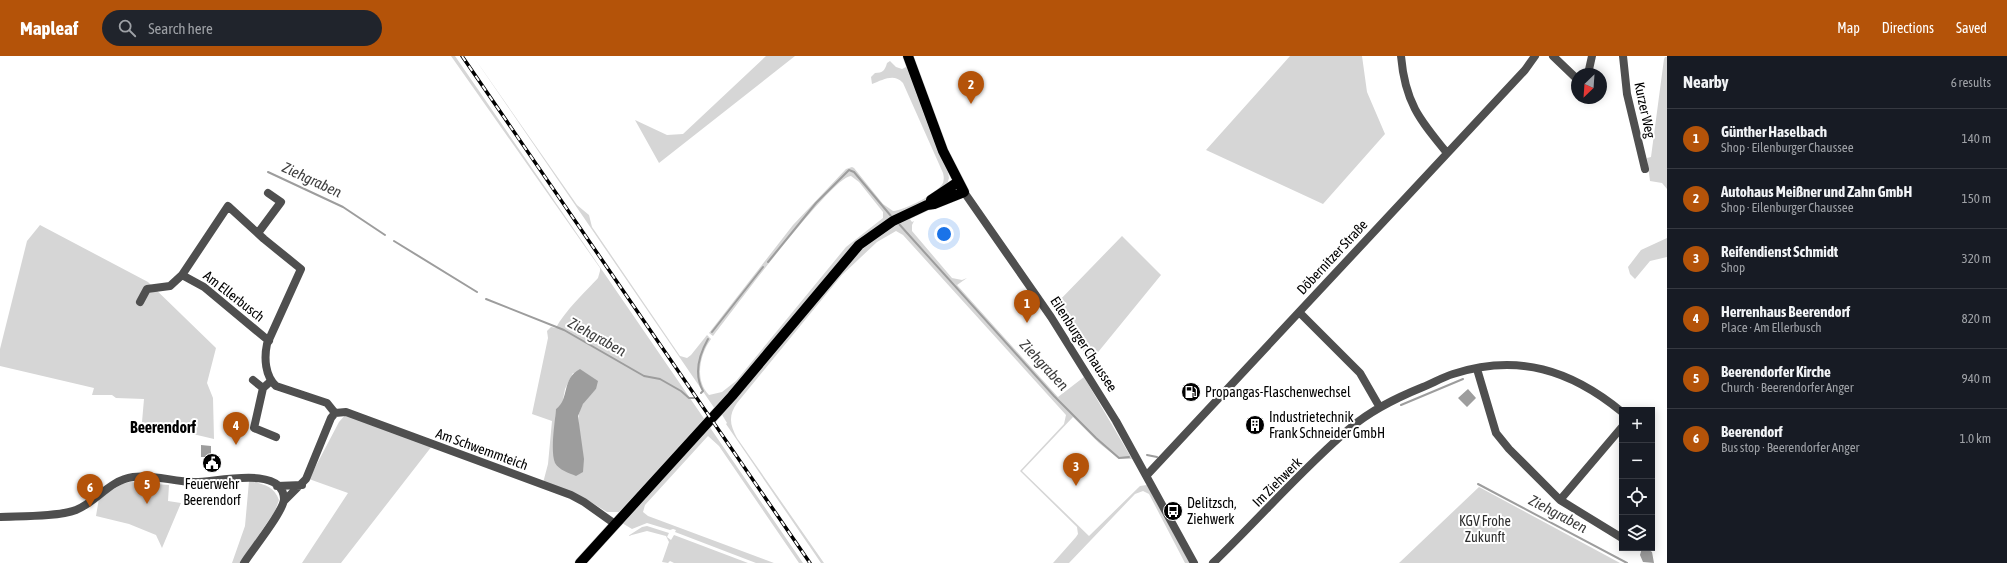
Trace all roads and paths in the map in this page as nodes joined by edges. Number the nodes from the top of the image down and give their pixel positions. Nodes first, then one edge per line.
1 (908, 56) edge
2 (1401, 56) edge
3 (1535, 56) edge
4 (1553, 56) edge
5 (1592, 56) edge
6 (1623, 56) edge
7 (1589, 68) edge
8 (1571, 73) edge
9 (1447, 153) junction
10 (1645, 169) dead end
11 (958, 182) junction
12 (964, 192) junction
13 (268, 193) dead end
14 (927, 205) junction
15 (258, 233) junction
16 (182, 275) junction
17 (140, 302) dead end
18 (1299, 312) junction
19 (269, 341) junction
20 (1477, 369) junction
21 (253, 380) dead end
22 (271, 381) junction
23 (263, 388) junction
24 (1380, 406) junction
25 (1619, 410) edge
26 (335, 413) junction
27 (1619, 431) edge
28 (276, 437) dead end
29 (1147, 475) junction
30 (302, 484) junction
31 (277, 486) junction
32 (1560, 500) junction
33 (284, 501) junction
34 (0, 517) edge
35 (615, 524) junction
36 (1619, 536) edge
37 (244, 563) edge
38 (580, 563) edge
39 (1194, 563) edge
40 (1213, 563) edge

1 - 11 main road, Eilenburger Chaussee
2 - 9 street
3 - 9 street, Döbernitzer Straße
4 - 8 street
5 - 7 street
6 - 10 street, Kurzer Weg
9 - 18 street, Döbernitzer Straße
11 - 12 main road, Eilenburger Chaussee
11 - 14 main road
12 - 14 main road
12 - 29 street, Eilenburger Chaussee
13 - 15 street
14 - 35 main road
15 - 16 street, Am Ellerbusch
15 - 19 street, Am Ellerbusch
16 - 17 street, Am Ellerbusch
16 - 19 street, Am Ellerbusch
18 - 24 street
18 - 29 street, Döbernitzer Straße
19 - 22 street, Am Ellerbusch
20 - 24 street, Im Ziehwerk
20 - 25 street, Im Ziehwerk
20 - 32 street
21 - 23 street
22 - 23 street
22 - 26 street
23 - 28 street
24 - 40 street, Im Ziehwerk
26 - 30 street
26 - 35 street, Am Schwemmteich
27 - 32 street
29 - 39 street, Eilenburger Chaussee
30 - 31 street
30 - 33 street
31 - 33 street
31 - 34 street
32 - 36 street
33 - 37 street
35 - 38 main road

